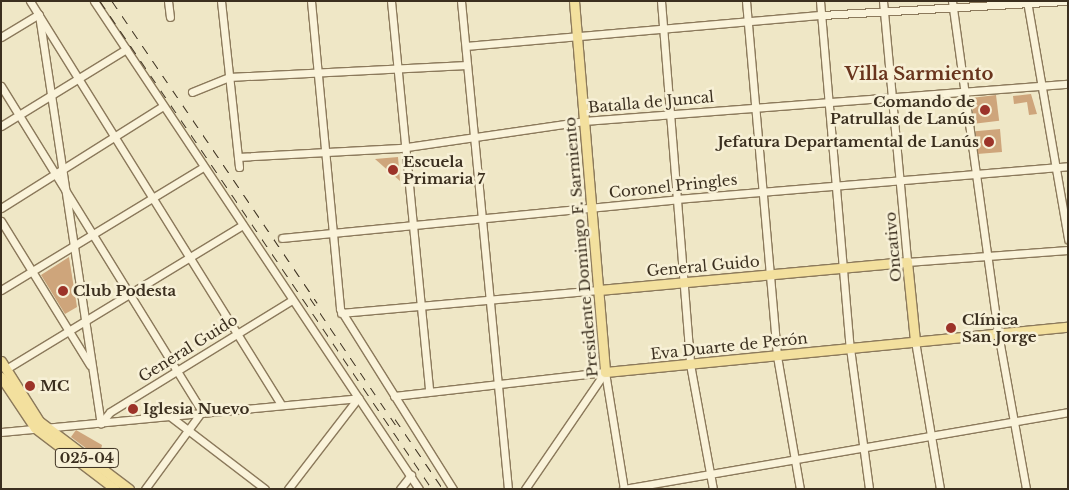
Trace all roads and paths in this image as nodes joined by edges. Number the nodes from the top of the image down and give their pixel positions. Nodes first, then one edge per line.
1 (94, 1) edge
2 (168, 1) edge
3 (221, 1) edge
4 (311, 1) edge
5 (391, 1) edge
6 (461, 1) edge
7 (574, 1) edge
8 (661, 1) edge
9 (746, 1) edge
10 (820, 1) edge
11 (883, 1) edge
12 (1068, 1) edge
13 (33, 3) edge
14 (1027, 3) edge
15 (953, 5) edge
16 (884, 12) junction
17 (39, 14) junction
18 (822, 16) junction
19 (170, 17) dead end
20 (748, 21) junction
21 (663, 28) junction
22 (577, 36) junction
23 (1, 37) edge
24 (466, 46) junction
25 (126, 49) junction
26 (467, 65) junction
27 (398, 71) junction
28 (317, 74) junction
29 (80, 77) junction
30 (229, 77) junction
31 (1068, 84) edge
32 (1041, 85) junction
33 (1, 86) edge
34 (964, 91) junction
35 (192, 92) dead end
36 (50, 96) junction
37 (892, 97) junction
38 (828, 102) junction
39 (163, 106) junction
40 (756, 107) junction
41 (670, 114) junction
42 (19, 115) junction
43 (584, 121) junction
44 (1, 126) edge
45 (474, 135) junction
46 (117, 136) junction
47 (406, 146) junction
48 (325, 152) junction
49 (238, 157) junction
50 (1068, 166) edge
51 (203, 167) junction
52 (239, 167) dead end
53 (1055, 167) junction
54 (59, 171) junction
55 (976, 174) junction
56 (901, 181) junction
57 (836, 186) junction
58 (65, 187) junction
59 (763, 191) junction
60 (154, 197) junction
61 (677, 199) junction
62 (1, 208) edge
63 (591, 208) junction
64 (482, 219) junction
65 (1, 221) edge
66 (243, 225) junction
67 (413, 225) junction
68 (333, 233) junction
69 (94, 234) junction
70 (282, 238) dead end
71 (1068, 239) edge
72 (73, 247) junction
73 (1068, 250) edge
74 (191, 257) junction
75 (988, 257) junction
76 (907, 262) junction
77 (844, 266) junction
78 (32, 272) junction
79 (770, 273) junction
80 (684, 281) junction
81 (1, 290) edge
82 (598, 290) junction
83 (130, 294) junction
84 (292, 300) junction
85 (491, 300) junction
86 (423, 306) junction
87 (341, 313) junction
88 (85, 322) junction
89 (1068, 327) edge
90 (69, 332) junction
91 (998, 332) junction
92 (238, 334) junction
93 (915, 341) junction
94 (850, 348) junction
95 (778, 356) junction
96 (690, 364) junction
97 (91, 367) junction
98 (3, 369) edge
99 (178, 370) junction
100 (605, 372) junction
101 (499, 382) junction
102 (429, 389) junction
103 (394, 396) junction
104 (358, 398) junction
105 (280, 402) junction
106 (202, 411) junction
107 (1068, 412) edge
108 (166, 414) junction
109 (101, 422) junction
110 (1014, 422) junction
111 (35, 428) junction
112 (45, 428) junction
113 (188, 430) junction
114 (1, 432) edge
115 (931, 436) junction
116 (864, 447) junction
117 (795, 460) junction
118 (711, 474) junction
119 (411, 475) junction
120 (115, 489) edge
121 (128, 489) edge
122 (145, 489) edge
123 (265, 489) edge
124 (288, 489) edge
125 (400, 489) edge
126 (420, 489) edge
127 (453, 489) edge
128 (508, 489) edge
129 (525, 489) edge
130 (624, 489) edge
131 (713, 489) edge
132 (800, 489) edge
133 (869, 489) edge
134 (940, 489) edge
135 (1026, 489) edge

1 - 25 street
2 - 19 street
3 - 30 street
4 - 28 street
5 - 27 street
6 - 24 street
7 - 22 main road, Presidente Domingo F. Sarmiento
8 - 21 street
9 - 20 street
10 - 18 street
11 - 16 street, Oncativo
12 - 14 street
13 - 17 street
14 - 15 street
14 - 32 street
15 - 16 street
15 - 34 street
16 - 18 street
16 - 37 street, Oncativo
17 - 23 street
17 - 29 street
17 - 36 street
18 - 20 street
18 - 38 street
20 - 21 street
20 - 40 street
21 - 22 street
21 - 41 street
22 - 24 street
22 - 43 main road, Presidente Domingo F. Sarmiento
24 - 26 street
25 - 29 street
25 - 39 street
26 - 27 street
26 - 45 street
27 - 28 street
27 - 47 street
28 - 30 street
28 - 48 street
29 - 36 street
29 - 46 street
30 - 35 street
30 - 49 street
31 - 32 street, Batalla de Juncal
32 - 34 street, Batalla de Juncal
32 - 53 street
33 - 42 street
34 - 37 street, Batalla de Juncal
34 - 55 street
36 - 42 street
36 - 54 street
37 - 38 street, Batalla de Juncal
37 - 56 street, Oncativo
38 - 40 street, Batalla de Juncal
38 - 57 street
39 - 46 street
39 - 51 street
40 - 41 street, Batalla de Juncal
40 - 59 street
41 - 43 street, Batalla de Juncal
41 - 61 street
42 - 44 street
42 - 54 street
43 - 45 street, Batalla de Juncal
43 - 63 main road, Presidente Domingo F. Sarmiento
45 - 47 street, Batalla de Juncal
45 - 64 street
46 - 54 street
46 - 60 street
47 - 48 street, Batalla de Juncal
47 - 67 street
48 - 49 street, Batalla de Juncal
48 - 68 street
49 - 52 street
50 - 53 street, Coronel Pringles
51 - 60 street
51 - 66 street
53 - 55 street, Coronel Pringles
53 - 71 street
54 - 58 street
54 - 62 street
55 - 56 street, Coronel Pringles
55 - 75 street
56 - 57 street, Coronel Pringles
56 - 76 street, Oncativo
57 - 59 street, Coronel Pringles
57 - 77 street
58 - 69 street
58 - 72 street
59 - 61 street, Coronel Pringles
59 - 79 street
60 - 69 street
60 - 74 street
61 - 63 street, Coronel Pringles
61 - 80 street
63 - 64 street, Coronel Pringles
63 - 82 main road, Presidente Domingo F. Sarmiento
64 - 67 street, Coronel Pringles
64 - 85 street
65 - 78 street
66 - 74 street
66 - 84 street
67 - 68 street, Coronel Pringles
67 - 86 street
68 - 70 street, Coronel Pringles
68 - 87 street
69 - 72 street
69 - 83 street
72 - 78 street
72 - 88 street
73 - 75 street, General Guido
74 - 83 street
74 - 92 street
75 - 76 street, General Guido
75 - 91 street
76 - 77 main road, General Guido
76 - 93 main road, Oncativo
77 - 79 main road, General Guido
77 - 94 street
78 - 81 street
78 - 90 street
79 - 80 main road, General Guido
79 - 95 street
80 - 82 main road, General Guido
80 - 96 street
82 - 85 street, General Guido
82 - 100 main road, Presidente Domingo F. Sarmiento
83 - 88 street
83 - 99 street
84 - 92 street, General Guido
84 - 104 street
85 - 86 street, General Guido
85 - 101 street
86 - 87 street, General Guido
86 - 102 street
87 - 103 street
88 - 90 street
88 - 97 street
89 - 91 main road, Eva Duarte de Perón
90 - 97 street
90 - 98 street
91 - 93 main road, Eva Duarte de Perón
91 - 110 street
92 - 99 street, General Guido
92 - 105 street
93 - 94 main road, Eva Duarte de Perón
93 - 115 street, Oncativo
94 - 95 main road, Eva Duarte de Perón
94 - 116 street
95 - 96 main road, Eva Duarte de Perón
95 - 117 street
96 - 100 main road, Eva Duarte de Perón
96 - 118 street
97 - 109 street
98 - 111 main road, 025-04
98 - 112 main road, 025-04
99 - 106 street
99 - 109 street, General Guido
100 - 101 street, Eva Duarte de Perón
100 - 129 street
100 - 130 street, Presidente Domingo F. Sarmiento
101 - 102 street, Eva Duarte de Perón
101 - 128 street
102 - 103 street, Eva Duarte de Perón
103 - 127 street
104 - 105 street
104 - 119 street
104 - 124 street
105 - 106 street
106 - 108 street
106 - 113 street
107 - 110 street
108 - 109 street
108 - 113 street
109 - 112 street
110 - 115 street
110 - 135 street
111 - 112 street
111 - 114 street
111 - 120 main road, 025-04
112 - 121 main road, 025-04
113 - 122 street
113 - 123 street
115 - 116 street
115 - 134 street, Oncativo
116 - 117 street
116 - 133 street
117 - 118 street
117 - 132 street
118 - 130 street
118 - 131 street
119 - 125 street
119 - 126 street

